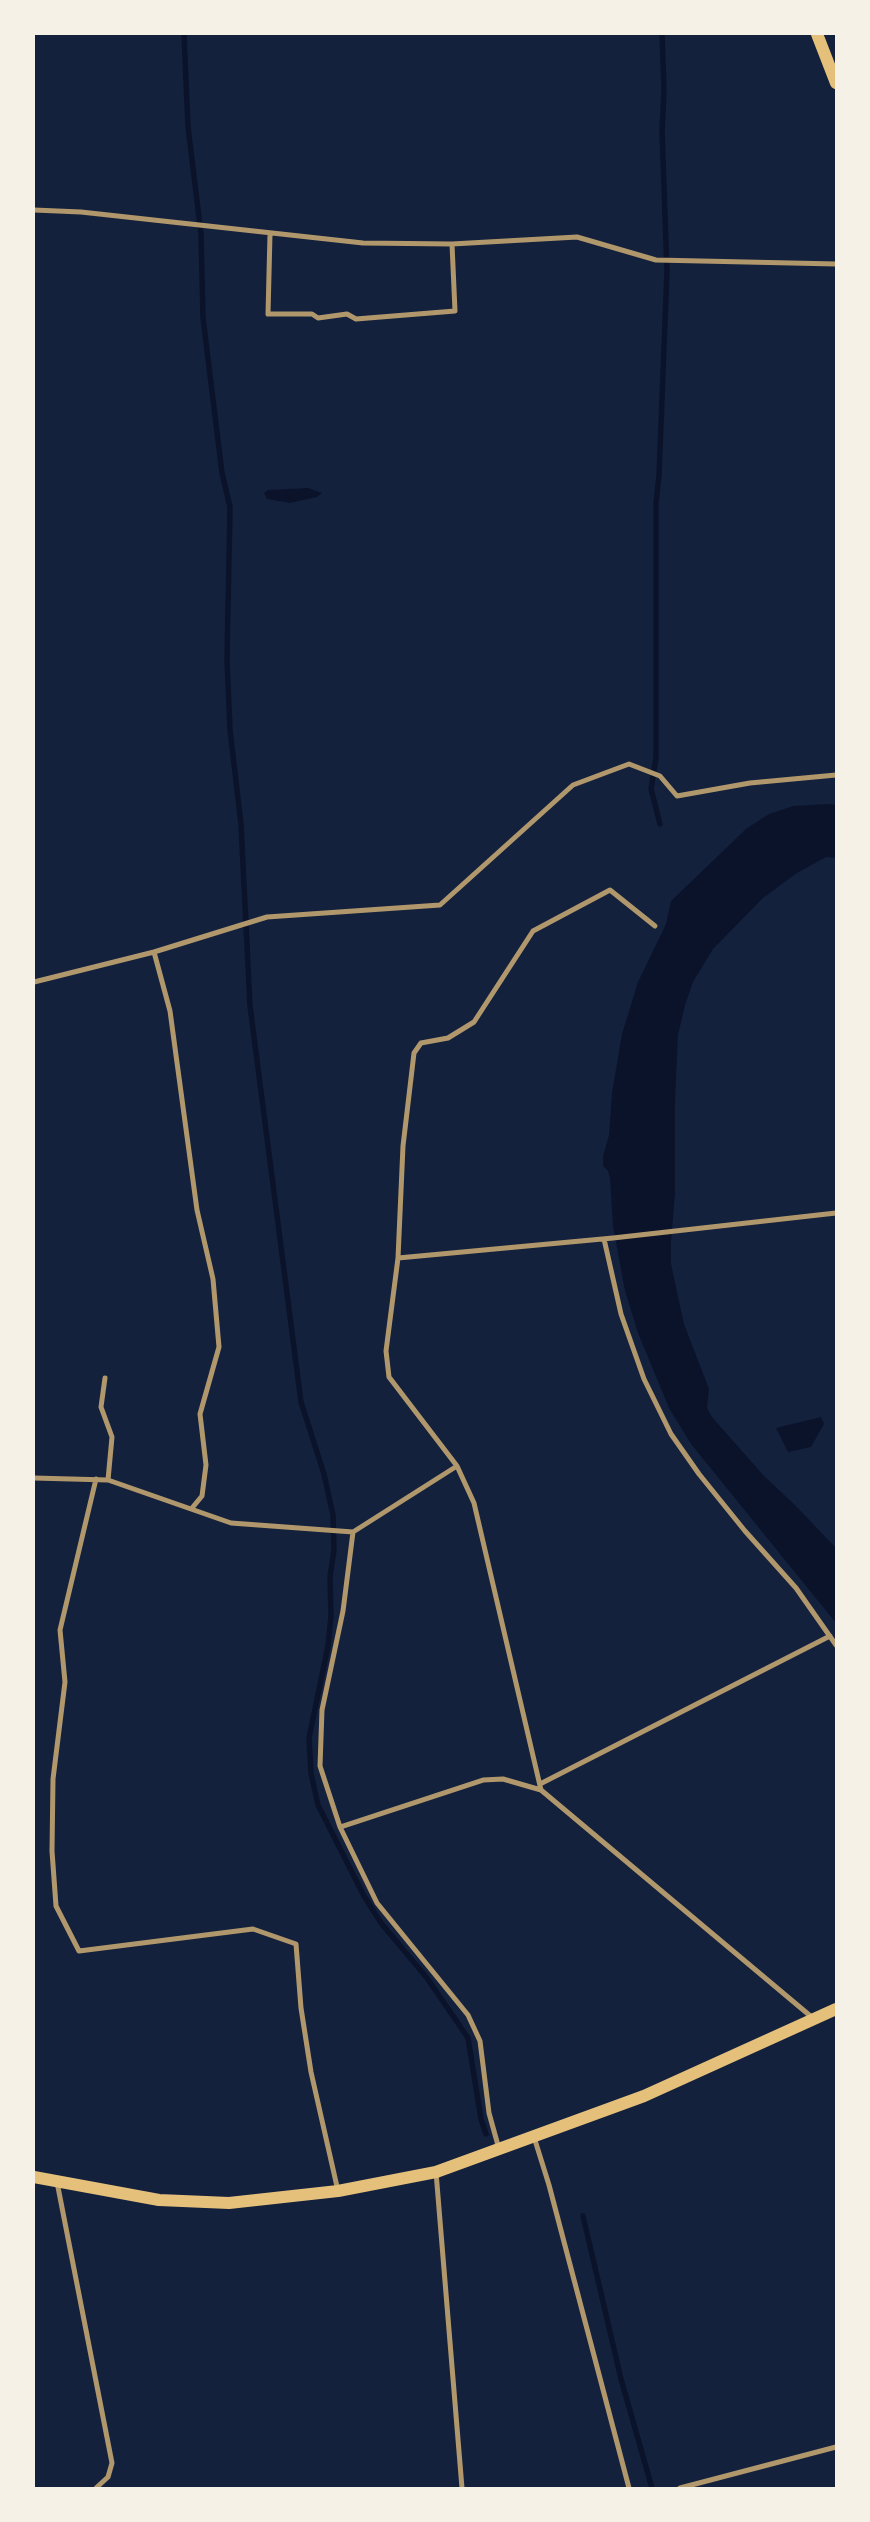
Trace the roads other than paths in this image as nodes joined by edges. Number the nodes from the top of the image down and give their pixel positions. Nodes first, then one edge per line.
1 (817, 34) edge
2 (836, 83) edge
3 (34, 210) edge
4 (270, 234) junction
5 (452, 244) junction
6 (836, 264) edge
7 (836, 775) edge
8 (655, 926) dead end
9 (154, 952) junction
10 (34, 982) edge
11 (836, 1213) edge
12 (604, 1239) junction
13 (398, 1258) junction
14 (105, 1378) dead end
15 (457, 1466) junction
16 (34, 1478) edge
17 (96, 1479) junction
18 (108, 1480) junction
19 (192, 1508) junction
20 (353, 1532) junction
21 (830, 1636) junction
22 (836, 1645) edge
23 (540, 1784) junction
24 (541, 1790) junction
25 (340, 1827) junction
26 (836, 2010) edge
27 (815, 2020) junction
28 (534, 2137) junction
29 (500, 2150) junction
30 (436, 2172) junction
31 (34, 2177) edge
32 (57, 2181) junction
33 (338, 2191) junction
34 (836, 2447) edge
35 (96, 2488) edge
36 (462, 2488) edge
37 (629, 2488) edge
38 (680, 2488) edge

1 - 2 main road
3 - 4 street
4 - 5 street
4 - 5 street
5 - 6 street
7 - 9 street
8 - 13 street
9 - 10 street
9 - 19 street
11 - 12 street
12 - 13 street
12 - 21 street
13 - 15 street
14 - 18 street
15 - 20 street
15 - 23 street
16 - 17 street
17 - 18 street
17 - 33 street
18 - 19 street
19 - 20 street
20 - 25 street
21 - 22 street
21 - 23 street
23 - 24 street
24 - 25 street
24 - 27 street
25 - 29 street
26 - 27 main road
27 - 28 main road
28 - 29 main road
28 - 37 street
29 - 30 main road
30 - 33 main road
30 - 36 street
31 - 32 main road
32 - 33 main road
32 - 35 street
34 - 38 street

